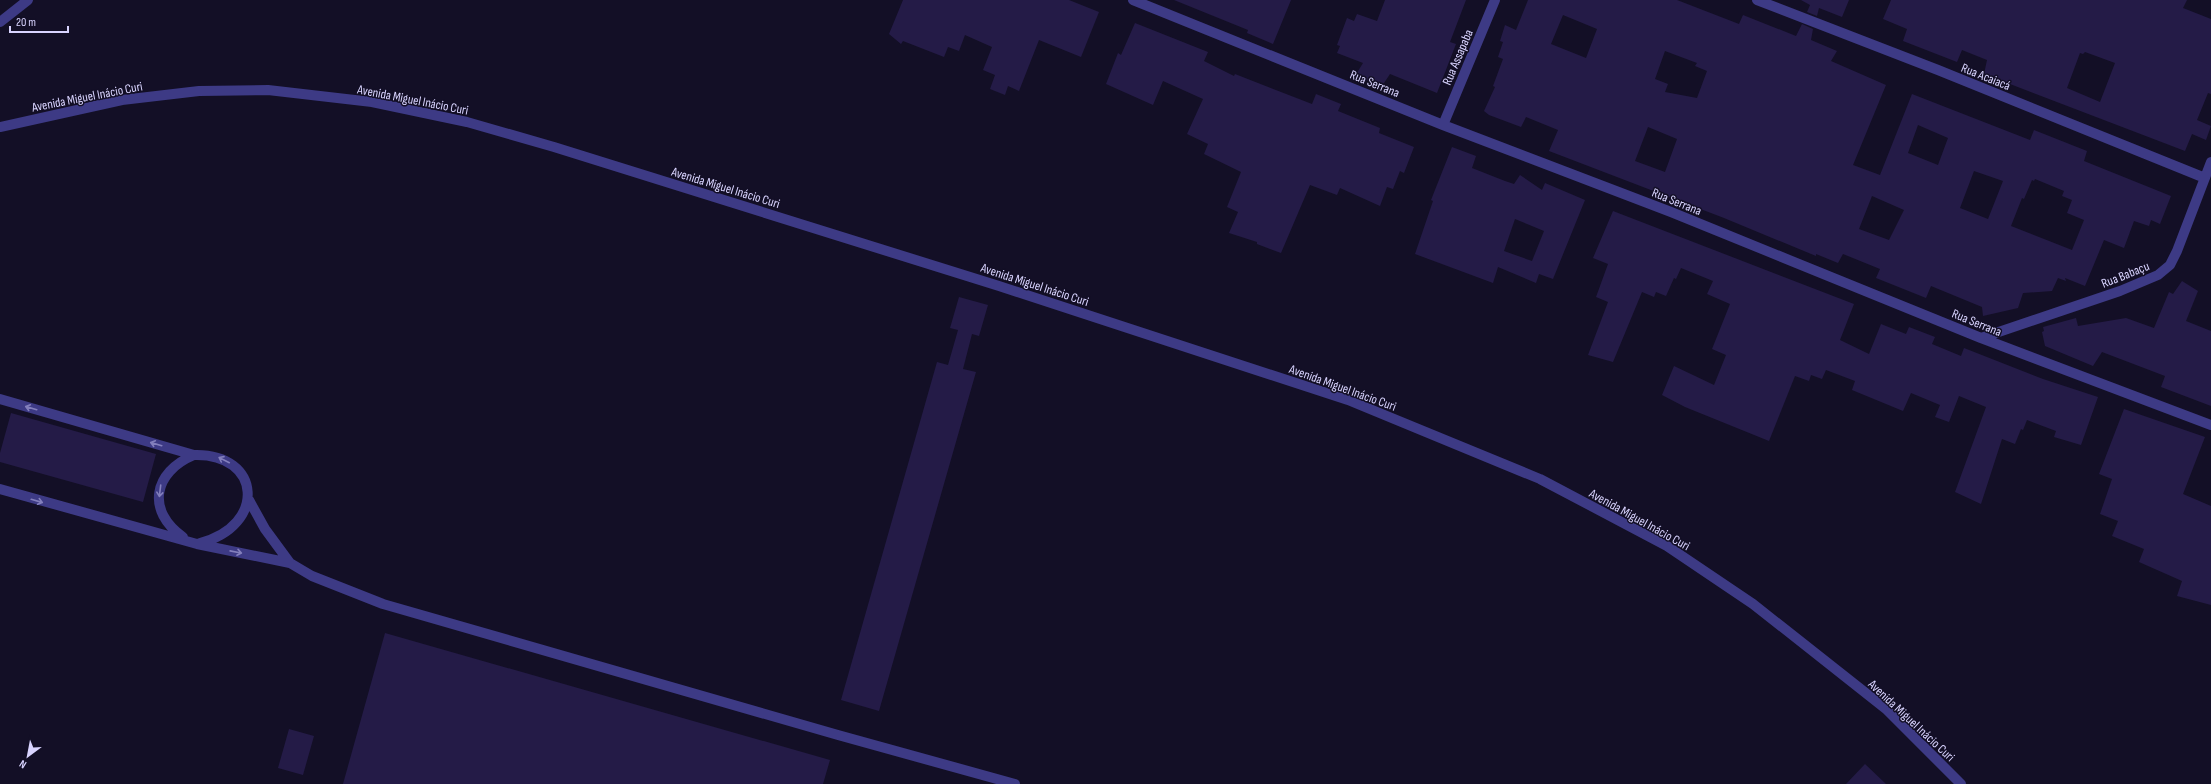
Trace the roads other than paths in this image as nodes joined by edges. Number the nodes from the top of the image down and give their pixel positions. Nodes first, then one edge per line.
1 (28, 0) edge
2 (1133, 0) edge
3 (1495, 0) edge
4 (1757, 0) edge
5 (0, 22) edge
6 (1443, 124) junction
7 (0, 127) edge
8 (2211, 162) edge
9 (2205, 178) junction
10 (1981, 338) junction
11 (0, 399) edge
12 (2211, 425) edge
13 (194, 455) junction
14 (0, 489) edge
15 (249, 500) junction
16 (193, 543) junction
17 (290, 563) junction
18 (1015, 784) edge
19 (1961, 784) edge

1 - 5 street
2 - 6 street, Rua Serrana
3 - 6 street, Rua Assapaba
4 - 9 street, Rua Acaiacá
6 - 10 street, Rua Serrana
7 - 19 street, Avenida Miguel Inácio Curi
8 - 9 street, Rua Babaçu
9 - 10 street, Rua Babaçu
10 - 12 street, Rua Serrana
13 -> 11 street
15 -> 13 street
13 -> 16 street
14 -> 16 street
15 - 16 street
15 - 17 street
16 -> 17 street
17 - 18 street

